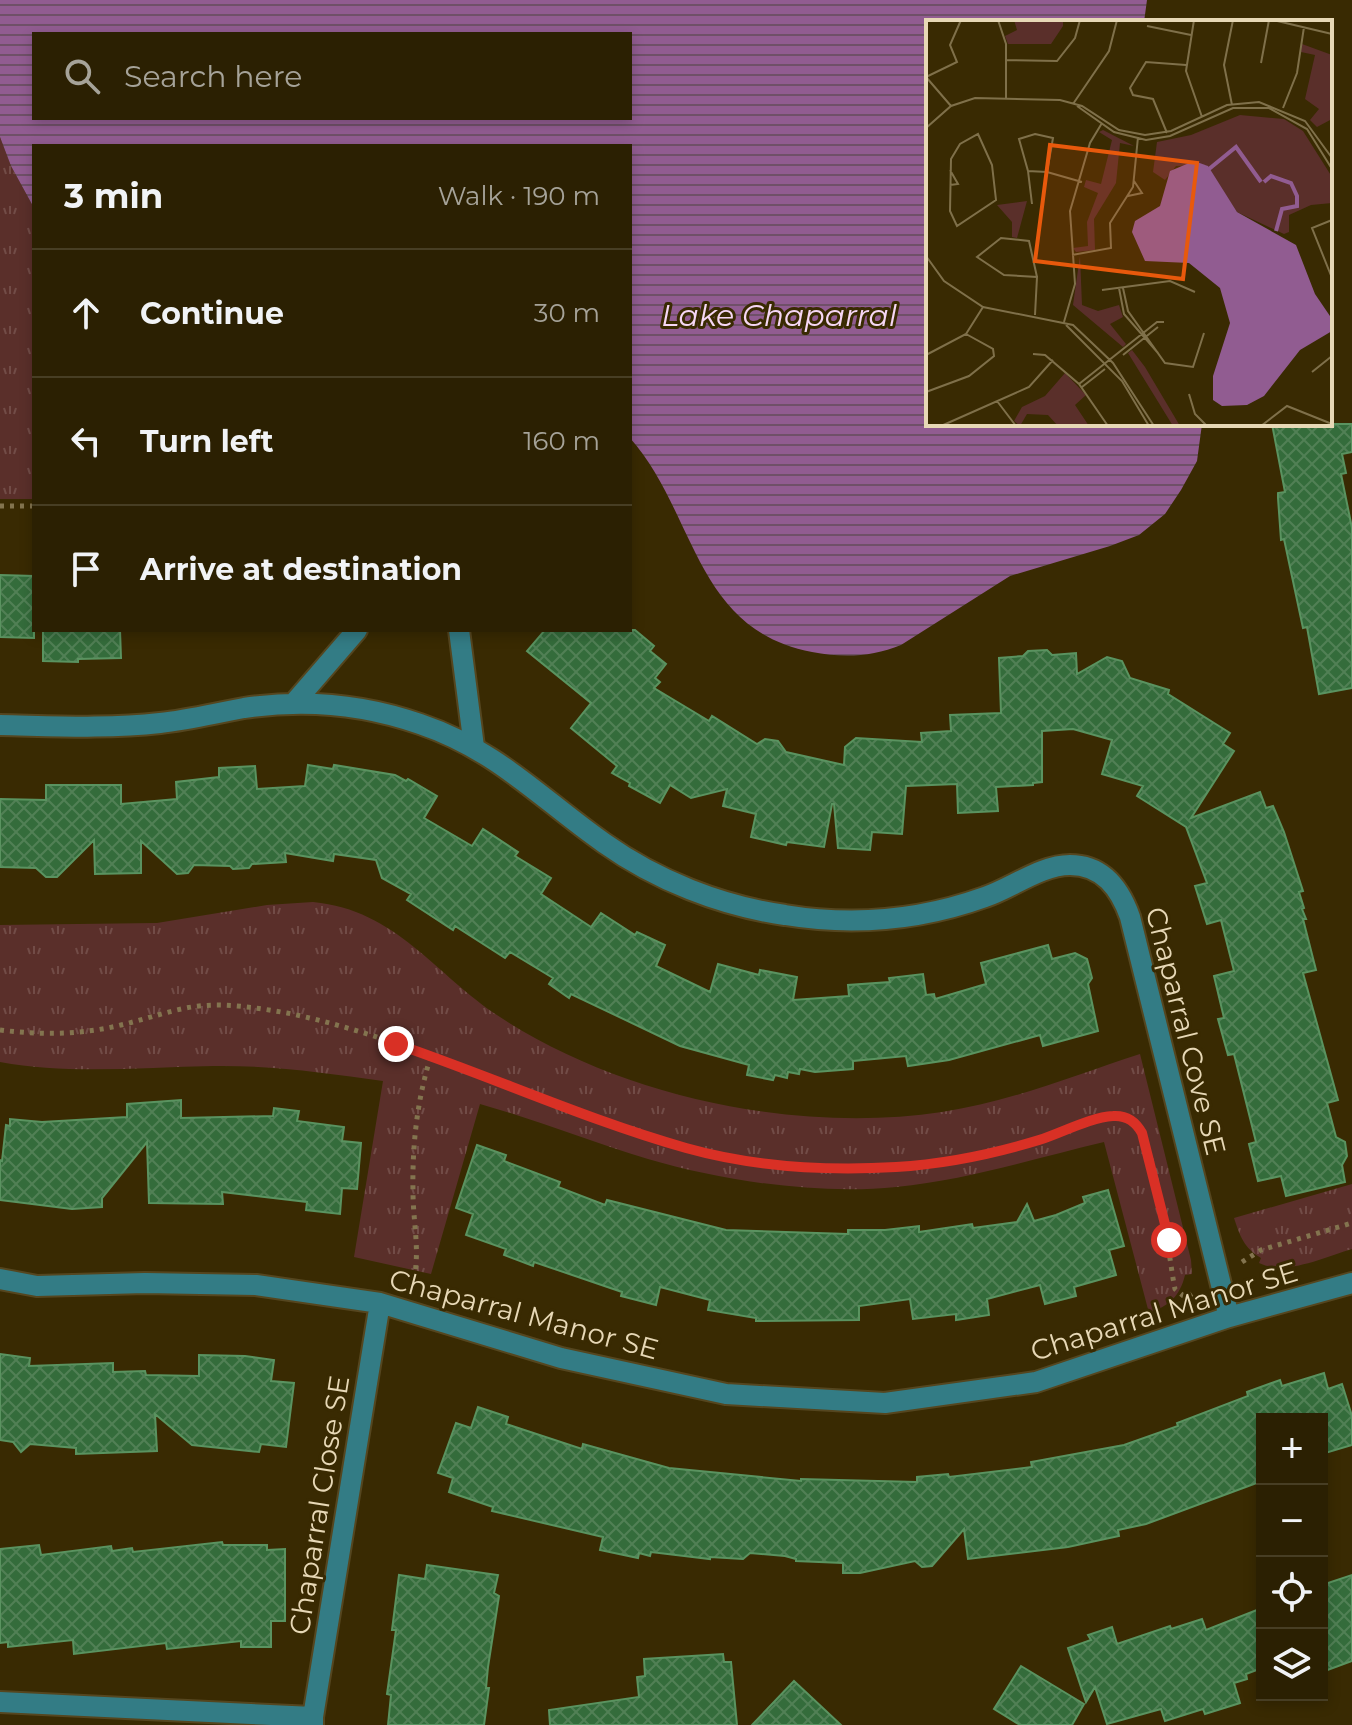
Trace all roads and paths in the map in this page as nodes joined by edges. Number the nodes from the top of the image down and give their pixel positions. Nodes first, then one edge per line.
1 (0, 506) edge
2 (32, 506) edge
3 (355, 632) edge
4 (459, 632) edge
5 (294, 703) junction
6 (0, 725) edge
7 (474, 747) junction
8 (0, 1030) edge
9 (431, 1056) junction
10 (1352, 1223) edge
11 (1247, 1259) dead end
12 (0, 1279) edge
13 (414, 1279) dead end
14 (1352, 1283) edge
15 (1186, 1298) dead end
16 (380, 1303) junction
17 (1229, 1317) junction
18 (0, 1702) edge
19 (313, 1721) edge

1 - 2 path
3 - 5 street
4 - 7 street
5 - 6 street, Chaparral Cove SE
5 - 7 street, Chaparral Cove SE
7 - 17 street, Chaparral Cove SE
8 - 9 path
9 - 13 path
9 - 15 path
10 - 11 path
12 - 16 street, Chaparral Manor SE
14 - 17 street, Chaparral Manor SE
16 - 17 street, Chaparral Manor SE
16 - 19 street, Chaparral Close SE
18 - 19 street, Chaparral Close SE

